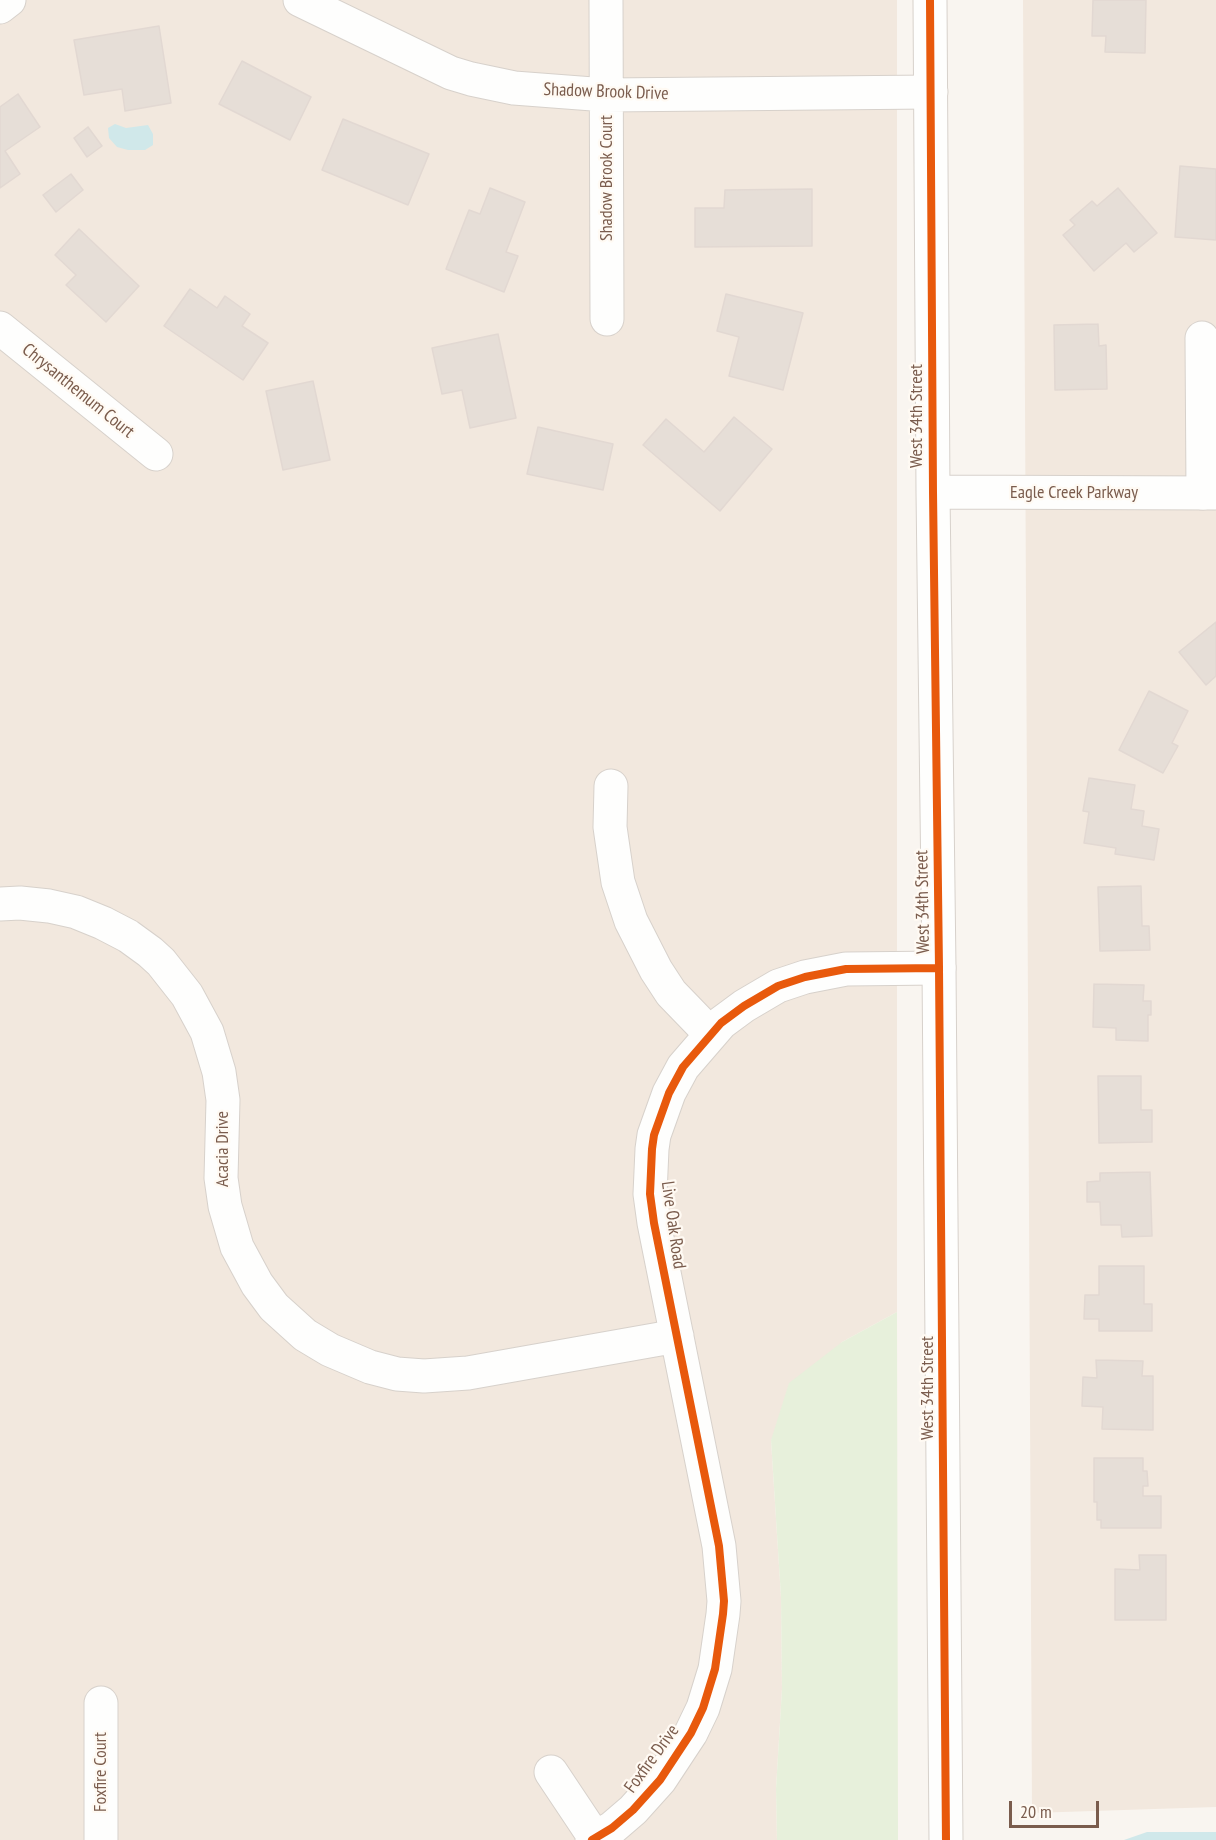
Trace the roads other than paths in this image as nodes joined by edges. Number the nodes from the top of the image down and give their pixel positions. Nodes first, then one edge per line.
1 (9, 0) edge
2 (300, 0) edge
3 (606, 0) edge
4 (930, 0) edge
5 (0, 7) edge
6 (931, 92) junction
7 (606, 95) junction
8 (608, 319) dead end
9 (0, 328) edge
10 (1202, 338) dead end
11 (156, 454) dead end
12 (933, 492) junction
13 (1209, 493) edge
14 (611, 786) dead end
15 (0, 904) edge
16 (939, 968) junction
17 (711, 1033) junction
18 (676, 1336) junction
19 (720, 1642) joint
20 (101, 1703) dead end
21 (551, 1772) dead end
22 (594, 1839) edge
23 (101, 1840) edge
24 (946, 1840) edge

1 - 5 street
2 - 7 street, Shadow Brook Drive
3 - 7 street, Shadow Brook Court
4 - 6 street, West 34th Street
6 - 7 street, Shadow Brook Drive
6 - 12 street, West 34th Street
7 - 8 street, Shadow Brook Court
9 - 11 street, Chrysanthemum Court
10 - 13 street
12 - 13 street, Eagle Creek Parkway
12 - 16 street, West 34th Street
14 - 17 street
15 - 18 street, Acacia Drive
16 - 17 street, Live Oak Road
16 - 24 street, West 34th Street
17 - 18 street, Live Oak Road
18 - 19 street, Live Oak Road
19 - 22 street, Foxfire Drive
20 - 23 street, Foxfire Court
21 - 22 street

